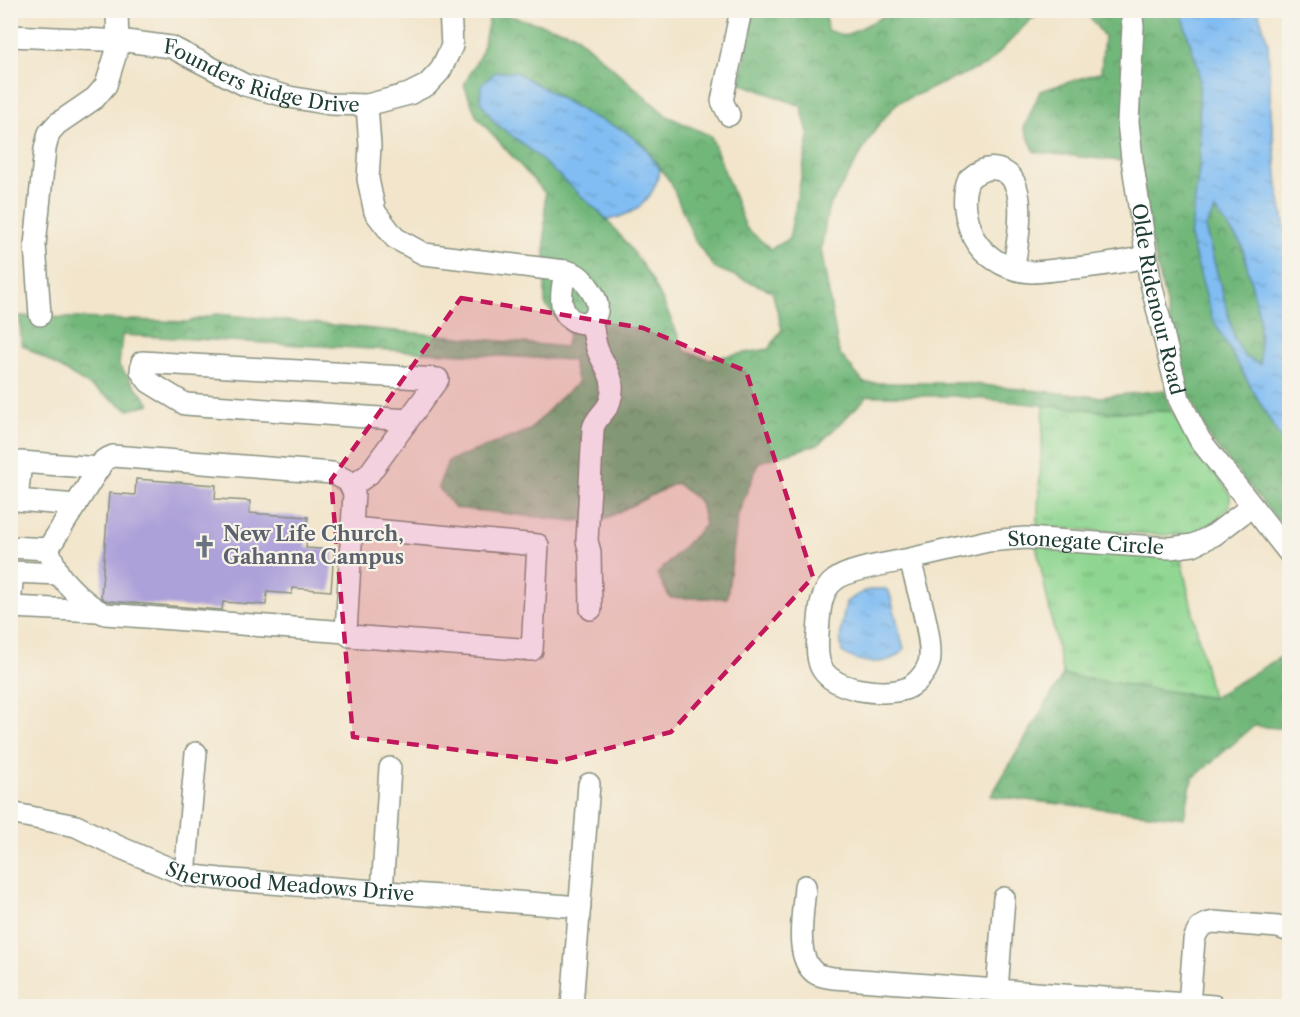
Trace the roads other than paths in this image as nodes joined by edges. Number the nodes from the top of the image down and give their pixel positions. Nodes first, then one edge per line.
1 (117, 10) edge
2 (450, 10) edge
3 (741, 10) edge
4 (1131, 10) edge
5 (10, 36) edge
6 (118, 40) junction
7 (367, 105) junction
8 (729, 115) dead end
9 (1146, 257) junction
10 (1014, 267) dead end
11 (565, 271) junction
12 (40, 315) dead end
13 (586, 323) junction
14 (408, 420) junction
15 (99, 468) junction
16 (351, 487) junction
17 (76, 505) junction
18 (1252, 506) junction
19 (352, 528) junction
20 (10, 547) edge
21 (48, 549) junction
22 (1290, 554) edge
23 (910, 559) junction
24 (59, 574) junction
25 (10, 606) edge
26 (591, 609) dead end
27 (98, 611) junction
28 (346, 632) junction
29 (196, 753) dead end
30 (390, 768) dead end
31 (589, 784) dead end
32 (10, 813) edge
33 (185, 874) junction
34 (805, 886) dead end
35 (382, 892) junction
36 (1004, 898) dead end
37 (580, 906) junction
38 (1290, 931) edge
39 (997, 991) junction
40 (1189, 1005) junction
41 (572, 1006) edge
42 (1214, 1006) edge

1 - 6 street
2 - 7 street, Founders Ridge Drive
3 - 8 street
4 - 9 street, Olde Ridenour Road
5 - 6 street, Founders Ridge Drive
6 - 7 street, Founders Ridge Drive
6 - 12 street
7 - 11 street
9 - 10 street
9 - 18 street, Olde Ridenour Road
11 - 13 street
11 - 13 street
13 - 26 street
14 - 14 street
14 - 16 street
15 - 16 street
15 - 17 street
15 - 17 street
16 - 19 street
17 - 21 street
18 - 22 street, Olde Ridenour Road
18 - 23 street, Stonegate Circle
19 - 28 street
19 - 28 street
20 - 21 street
21 - 24 street
23 - 23 street, Stonegate Circle
24 - 25 street
24 - 27 street
25 - 27 street
27 - 28 street
29 - 33 street
30 - 35 street
31 - 37 street
32 - 33 street, Sherwood Meadows Drive
33 - 35 street, Sherwood Meadows Drive
34 - 39 street
35 - 37 street, Sherwood Meadows Drive
36 - 39 street
37 - 41 street
38 - 40 street
39 - 40 street
40 - 42 street

